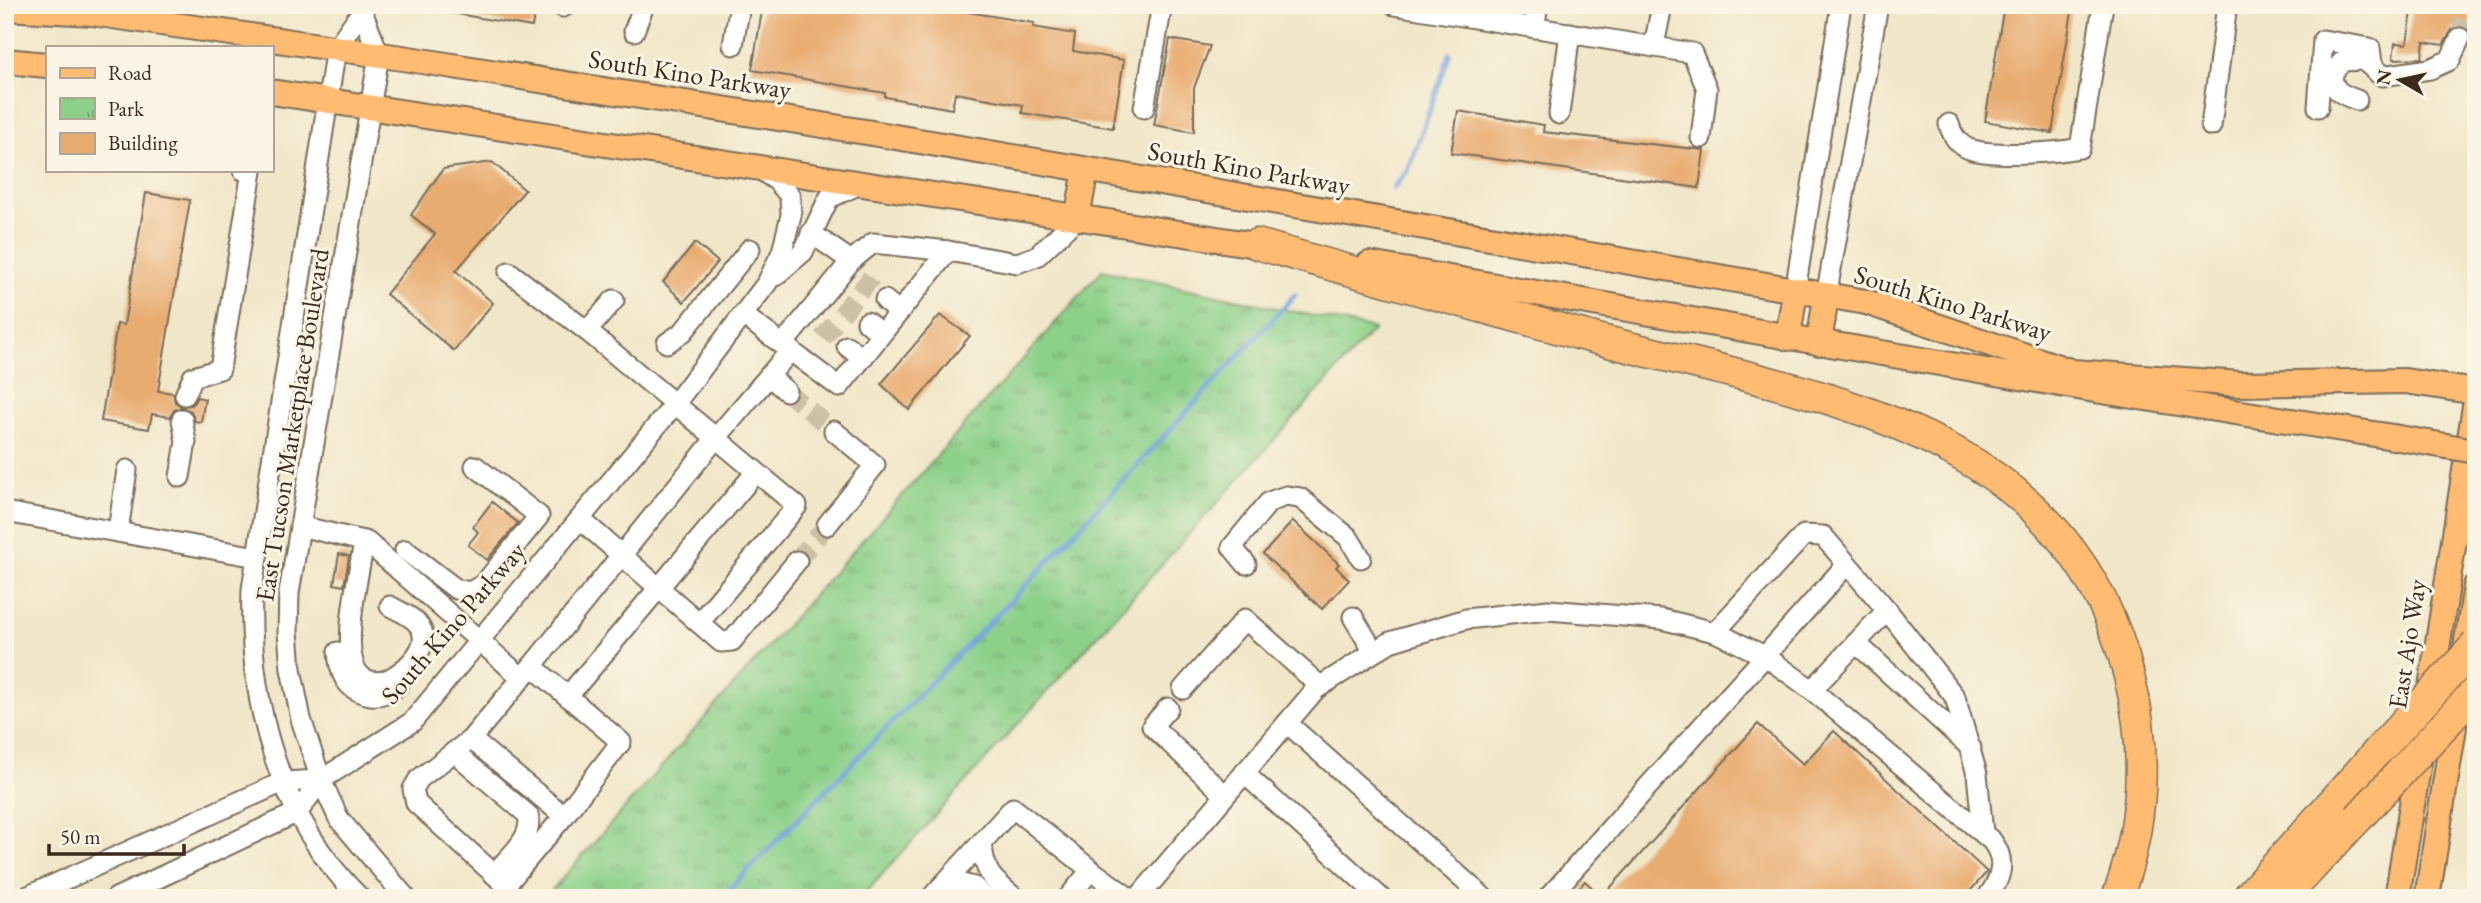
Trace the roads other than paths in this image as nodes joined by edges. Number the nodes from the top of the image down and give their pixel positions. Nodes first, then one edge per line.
1 (644, 5) edge
2 (740, 5) edge
3 (1162, 5) edge
4 (1394, 5) edge
5 (1538, 5) edge
6 (1662, 5) edge
7 (1841, 5) edge
8 (1878, 5) edge
9 (2103, 5) edge
10 (2227, 5) edge
11 (1417, 7) edge
12 (5, 8) edge
13 (362, 8) edge
14 (1534, 28) junction
15 (634, 31) dead end
16 (1570, 33) junction
17 (2460, 38) tunnel mouth
18 (733, 45) dead end
19 (1654, 46) junction
20 (336, 48) junction
21 (379, 55) junction
22 (5, 61) edge
23 (46, 65) edge
24 (2378, 73) junction
25 (273, 92) edge
26 (2357, 100) dead end
27 (328, 101) junction
28 (370, 107) junction
29 (2318, 107) dead end
30 (1143, 108) dead end
31 (1559, 114) dead end
32 (1949, 124) dead end
33 (2211, 126) dead end
34 (1700, 138) dead end
35 (758, 168) junction
36 (1086, 170) junction
37 (252, 172) edge
38 (860, 184) junction
39 (1077, 218) junction
40 (811, 233) junction
41 (1257, 244) junction
42 (750, 249) dead end
43 (948, 251) junction
44 (851, 269) junction
45 (509, 272) dead end
46 (767, 284) junction
47 (1796, 292) junction
48 (1826, 297) junction
49 (614, 300) dead end
50 (743, 315) junction
51 (587, 331) junction
52 (1787, 338) junction
53 (667, 343) dead end
54 (1819, 343) junction
55 (787, 347) junction
56 (769, 376) junction
57 (786, 391) tunnel mouth
58 (2476, 393) edge
59 (185, 395) dead end
60 (2476, 400) edge
61 (674, 405) junction
62 (182, 419) dead end
63 (834, 431) tunnel mouth
64 (716, 438) junction
65 (2476, 451) edge
66 (475, 466) dead end
67 (127, 470) dead end
68 (756, 472) junction
69 (180, 477) dead end
70 (5, 512) edge
71 (580, 519) junction
72 (827, 525) tunnel mouth
73 (300, 526) junction
74 (118, 531) junction
75 (365, 541) junction
76 (405, 550) dead end
77 (621, 554) junction
78 (257, 557) junction
79 (1361, 558) dead end
80 (797, 561) tunnel mouth
81 (1246, 564) dead end
82 (1847, 564) junction
83 (2476, 586) edge
84 (657, 587) junction
85 (390, 606) dead end
86 (1887, 610) junction
87 (1353, 617) dead end
88 (699, 623) junction
89 (1715, 632) junction
90 (481, 640) junction
91 (1856, 643) junction
92 (2476, 645) edge
93 (1374, 652) junction
94 (1765, 656) junction
95 (527, 672) junction
96 (1320, 686) junction
97 (1183, 689) dead end
98 (1812, 690) junction
99 (2476, 691) edge
100 (568, 696) junction
101 (1168, 708) dead end
102 (1287, 723) junction
103 (471, 739) junction
104 (1971, 748) junction
105 (454, 752) junction
106 (1244, 773) junction
107 (321, 780) junction
108 (283, 782) junction
109 (1226, 795) junction
110 (298, 812) junction
111 (564, 816) junction
112 (1983, 833) junction
113 (982, 842) junction
114 (1091, 870) junction
115 (494, 874) junction
116 (944, 893) edge
117 (24, 898) edge
118 (116, 898) edge
119 (360, 898) edge
120 (407, 898) edge
121 (986, 898) edge
122 (1015, 898) edge
123 (1068, 898) edge
124 (1129, 898) edge
125 (1138, 898) edge
126 (1381, 898) edge
127 (1484, 898) edge
128 (1548, 898) edge
129 (1987, 898) edge
130 (2117, 898) edge
131 (2247, 898) edge
132 (2283, 898) edge
133 (2397, 898) edge
134 (2427, 898) edge

1 - 15 street
2 - 18 street
3 - 30 street
4 - 11 street
5 - 14 street
6 - 19 street
7 - 47 street
8 - 48 street
9 - 32 street
10 - 33 street
11 - 14 street
12 - 20 main road, South Kino Parkway
13 - 20 street
13 - 21 street
14 - 16 street
16 - 19 street
16 - 31 street
17 - 24 street
19 - 34 street
20 - 21 main road, South Kino Parkway
20 - 27 street, East Tucson Marketplace Boulevard
21 - 28 street, East Tucson Marketplace Boulevard
21 - 36 main road, South Kino Parkway
22 - 23 main road
24 - 26 street
24 - 29 street
25 - 27 main road, South Kino Parkway
27 - 28 main road, South Kino Parkway
27 - 78 street, East Tucson Marketplace Boulevard
28 - 35 main road, South Kino Parkway
28 - 73 street, East Tucson Marketplace Boulevard
35 - 38 main road, South Kino Parkway
35 - 46 street
36 - 39 main road
36 - 47 main road, South Kino Parkway
37 - 59 street
38 - 39 main road, South Kino Parkway
38 - 40 street
39 - 41 main road, South Kino Parkway
39 - 43 street
40 - 44 street
40 - 46 street
41 - 52 main road, South Kino Parkway
41 - 130 highway
42 - 53 street
43 - 44 street
43 - 55 street
44 - 55 street
45 - 51 street
46 - 50 street, South Kino Parkway
47 - 48 main road, South Kino Parkway
47 - 52 main road
48 - 54 main road
48 - 58 main road, South Kino Parkway
49 - 51 street
50 - 55 street
50 - 61 street, South Kino Parkway
51 - 61 street
52 - 54 main road, South Kino Parkway
54 - 65 main road, South Kino Parkway, bridge
55 - 56 street
56 - 57 street
56 - 64 street
60 - 133 main road, East Ajo Way
61 - 64 street
61 - 71 street, South Kino Parkway
62 - 69 street
63 - 72 street
64 - 68 street
64 - 77 street
66 - 76 street
67 - 74 street
68 - 84 street
68 - 88 street
70 - 74 street
71 - 77 street
71 - 90 street, South Kino Parkway
73 - 75 street
73 - 107 street, East Tucson Marketplace Boulevard
74 - 78 street
75 - 85 street
75 - 90 street
77 - 84 street
77 - 95 street
78 - 108 street, East Tucson Marketplace Boulevard
79 - 81 street
80 - 88 street
82 - 86 street
82 - 89 street
82 - 94 street
83 - 134 main road
84 - 88 street
84 - 100 street
86 - 91 street
86 - 104 street
87 - 93 street
89 - 93 street
89 - 94 street
90 - 95 street
90 - 107 street, South Kino Parkway
91 - 98 street
91 - 104 street
92 - 131 highway, bridge
93 - 96 street
94 - 98 street
94 - 128 street
95 - 100 street
95 - 103 street
96 - 97 street
96 - 102 street
98 - 112 street
99 - 132 highway, bridge
100 - 111 street
101 - 109 street
102 - 106 street
102 - 127 street
103 - 105 street
103 - 111 street
104 - 112 street
105 - 115 street
105 - 115 street
106 - 109 street
106 - 126 street
107 - 108 street
107 - 110 street
107 - 120 street, East Tucson Marketplace Boulevard
108 - 110 street, East Tucson Marketplace Boulevard
108 - 117 street
109 - 125 street
110 - 118 street
110 - 119 street, East Tucson Marketplace Boulevard
111 - 115 street
112 - 129 street
113 - 114 street
113 - 116 street
113 - 122 street
114 - 123 street
114 - 124 street
116 - 121 street

